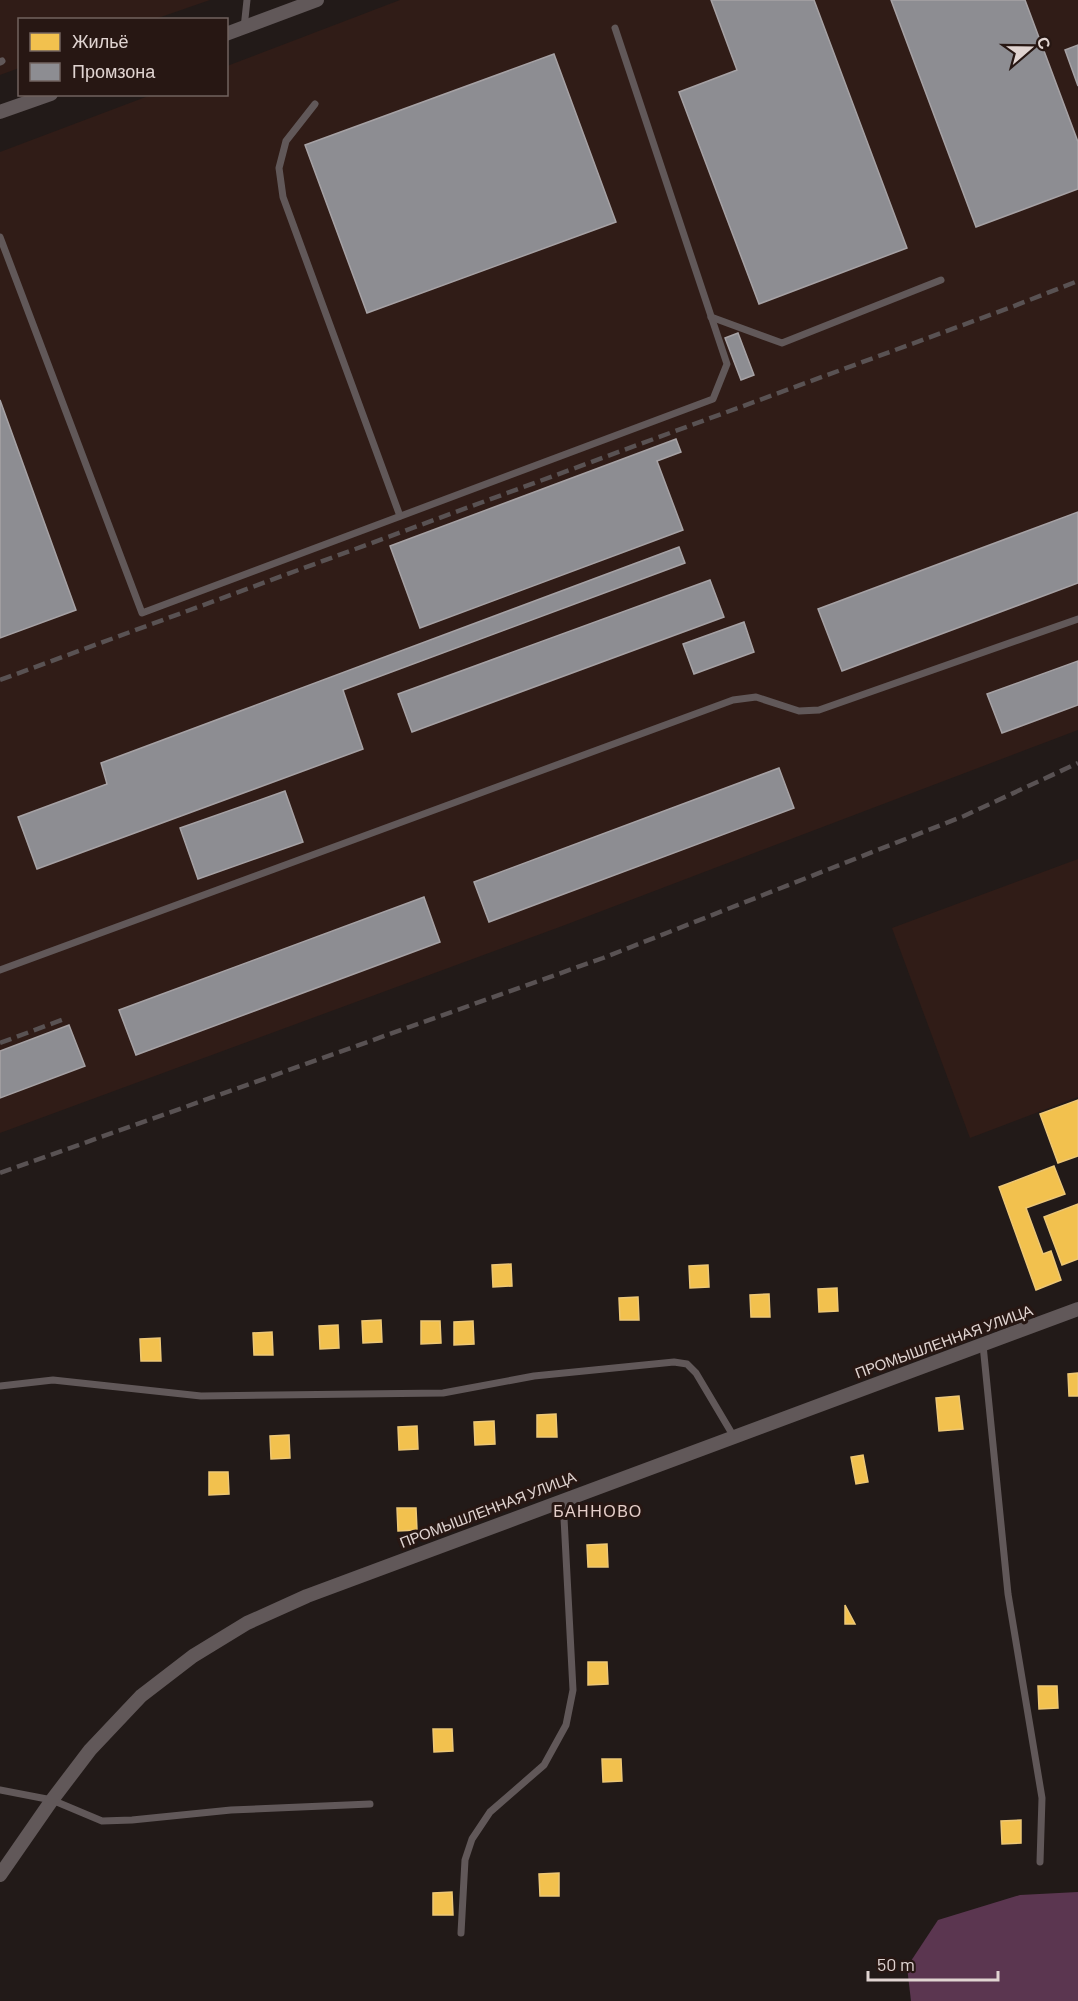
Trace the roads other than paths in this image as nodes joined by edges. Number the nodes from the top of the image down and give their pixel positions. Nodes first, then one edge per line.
1 (247, 0) edge
2 (316, 0) edge
3 (244, 28) junction
4 (615, 28) dead end
5 (228, 33) edge
6 (45, 96) edge
7 (315, 104) dead end
8 (0, 112) edge
9 (0, 237) edge
10 (941, 280) dead end
11 (711, 317) junction
12 (400, 516) junction
13 (1078, 619) edge
14 (0, 970) edge
15 (1078, 1310) edge
16 (983, 1345) junction
17 (0, 1386) edge
18 (734, 1437) junction
19 (563, 1499) junction
20 (0, 1790) edge
21 (52, 1800) junction
22 (370, 1804) dead end
23 (1040, 1862) dead end
24 (0, 1875) edge
25 (461, 1933) dead end

1 - 3 lane
2 - 3 street
3 - 5 street
4 - 11 lane
6 - 8 street
7 - 12 lane
9 - 12 lane
10 - 11 lane
11 - 12 lane
13 - 14 lane
15 - 16 street, ПРОМЫШЛЕННАЯ УЛИЦА
16 - 18 street, ПРОМЫШЛЕННАЯ УЛИЦА
16 - 23 lane
17 - 18 lane
18 - 19 street, ПРОМЫШЛЕННАЯ УЛИЦА
19 - 21 street, ПРОМЫШЛЕННАЯ УЛИЦА
19 - 25 lane
20 - 21 lane
21 - 22 lane
21 - 24 street, ПРОМЫШЛЕННАЯ УЛИЦА

